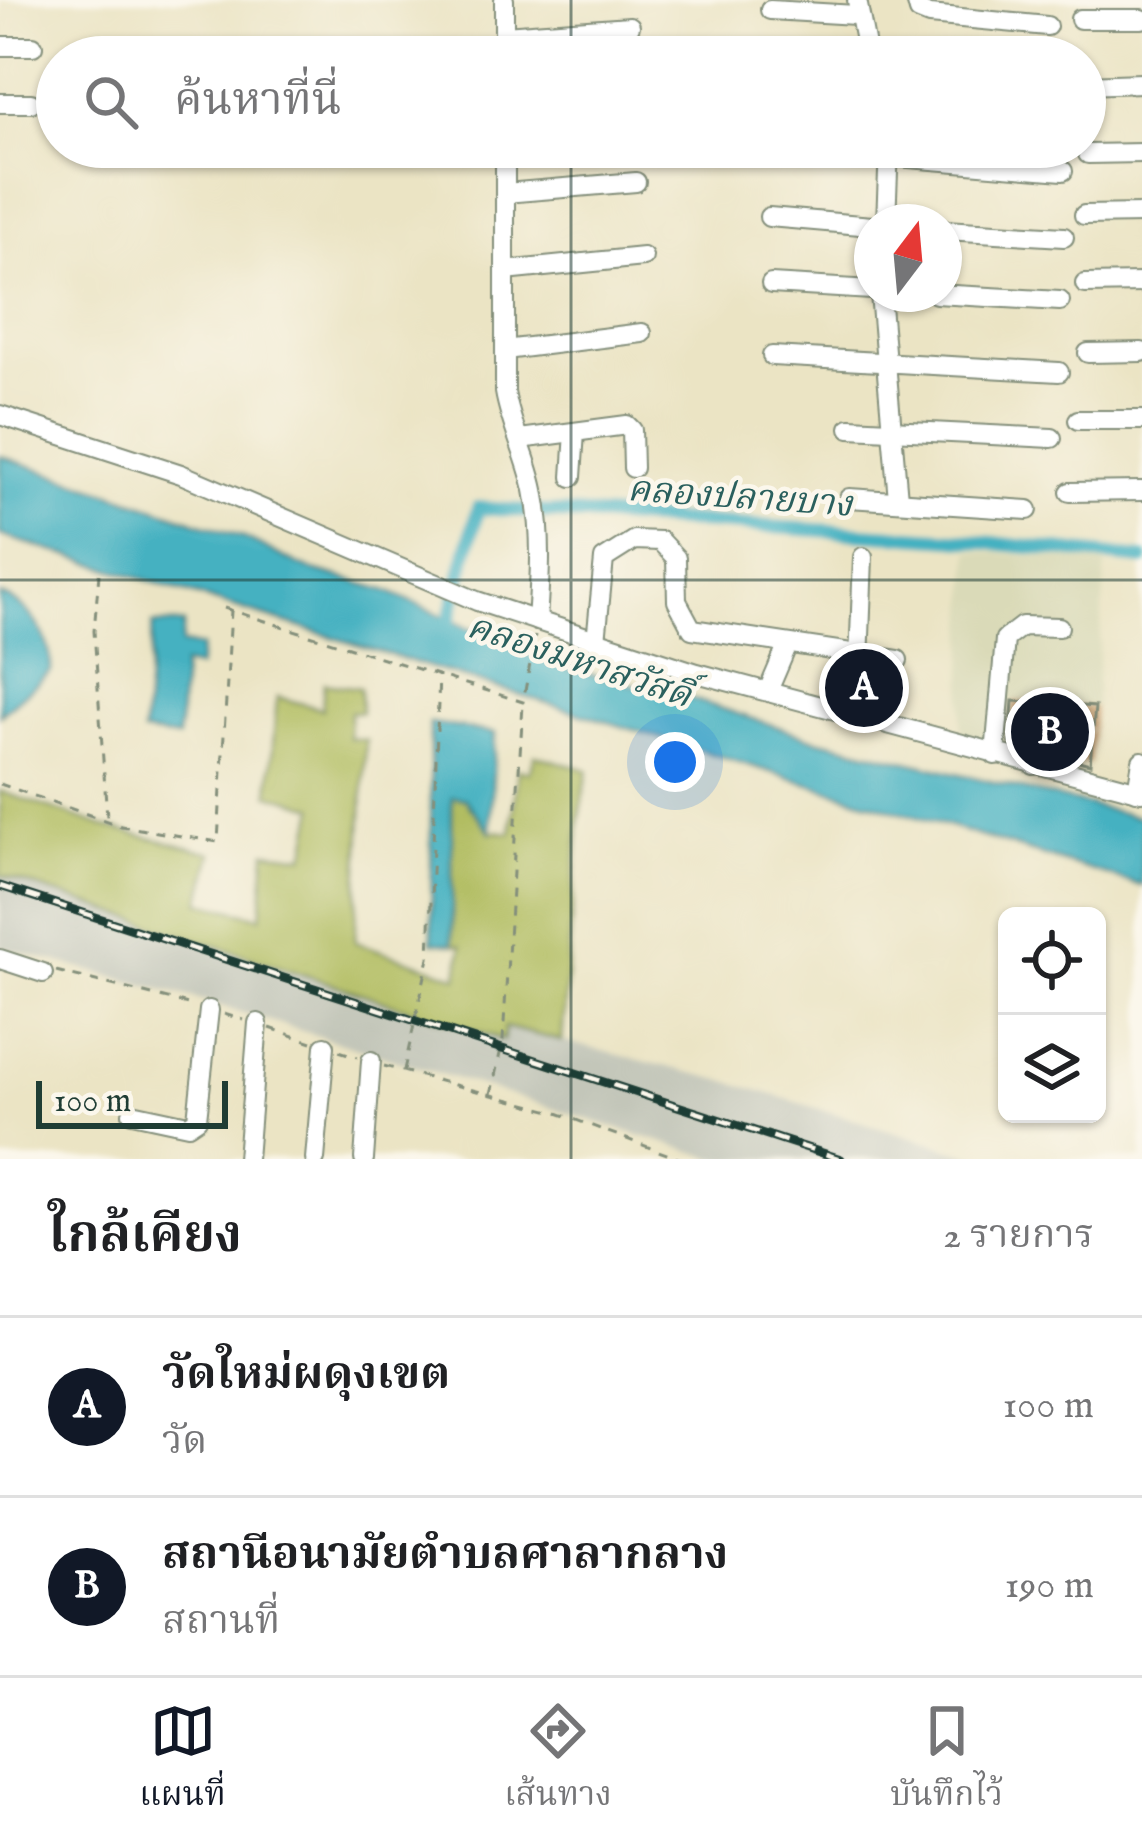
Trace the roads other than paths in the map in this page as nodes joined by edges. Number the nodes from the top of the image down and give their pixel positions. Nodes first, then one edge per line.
1 (504, 0) edge
2 (916, 0) edge
3 (856, 8) edge
4 (770, 10) dead end
5 (1080, 19) dead end
6 (1142, 19) edge
7 (630, 26) dead end
8 (1047, 26) dead end
9 (504, 35) joint
10 (0, 46) edge
11 (33, 46) dead end
12 (1142, 83) edge
13 (1106, 84) edge
14 (0, 103) edge
15 (31, 103) dead end
16 (1142, 153) edge
17 (1106, 154) edge
18 (505, 168) edge
19 (889, 168) edge
20 (1038, 168) edge
21 (1064, 171) dead end
22 (636, 182) dead end
23 (505, 193) junction
24 (887, 204) edge
25 (1142, 214) edge
26 (1084, 215) dead end
27 (770, 217) dead end
28 (854, 224) edge
29 (962, 231) edge
30 (1064, 237) dead end
31 (643, 257) dead end
32 (505, 271) junction
33 (1142, 283) edge
34 (771, 284) dead end
35 (1085, 284) dead end
36 (854, 290) edge
37 (962, 295) edge
38 (1060, 301) dead end
39 (879, 312) edge
40 (642, 333) dead end
41 (506, 350) junction
42 (1142, 352) edge
43 (1088, 353) dead end
44 (772, 356) dead end
45 (886, 361) junction
46 (1059, 373) dead end
47 (0, 416) edge
48 (1078, 419) dead end
49 (1142, 420) edge
50 (850, 428) dead end
51 (892, 430) junction
52 (574, 432) junction
53 (1052, 438) dead end
54 (520, 439) junction
55 (633, 468) dead end
56 (572, 477) dead end
57 (1142, 491) edge
58 (1070, 492) dead end
59 (849, 498) dead end
60 (898, 499) junction
61 (1028, 509) dead end
62 (863, 557) dead end
63 (537, 621) junction
64 (1059, 627) dead end
65 (596, 640) junction
66 (788, 644) junction
67 (858, 654) junction
68 (898, 660) dead end
69 (768, 691) junction
70 (857, 716) junction
71 (1077, 729) dead end
72 (995, 754) junction
73 (1142, 761) edge
74 (1034, 766) junction
75 (1140, 792) edge
76 (0, 959) edge
77 (43, 974) dead end
78 (209, 1010) dead end
79 (258, 1024) dead end
80 (325, 1046) dead end
81 (371, 1061) dead end
82 (132, 1113) dead end
83 (247, 1159) edge
84 (315, 1159) edge
85 (364, 1159) edge

1 - 9 street
2 - 8 street
3 - 4 street
5 - 6 street
7 - 9 street
10 - 11 street
12 - 13 street
14 - 15 street
16 - 17 street
18 - 23 street
19 - 24 street
20 - 21 street
22 - 23 street
23 - 32 street
25 - 26 street
27 - 28 street
29 - 30 street
31 - 32 street
32 - 41 street
33 - 35 street
34 - 36 street
37 - 38 street
39 - 45 street
40 - 41 street
41 - 54 street
42 - 43 street
44 - 45 street
45 - 46 street
45 - 51 street
47 - 63 street
48 - 49 street
50 - 51 street
51 - 53 street
51 - 60 street
52 - 54 street
52 - 55 street
52 - 56 street
54 - 63 street
57 - 58 street
59 - 60 street
60 - 61 street
62 - 67 street
63 - 65 street
64 - 72 street
65 - 66 street
65 - 69 street
66 - 67 street
66 - 69 street
67 - 68 street
67 - 70 street
69 - 70 street
70 - 72 street
71 - 74 street
72 - 74 street
73 - 75 street
74 - 75 street
76 - 77 street
78 - 82 street
79 - 83 street
80 - 84 street
81 - 85 street

